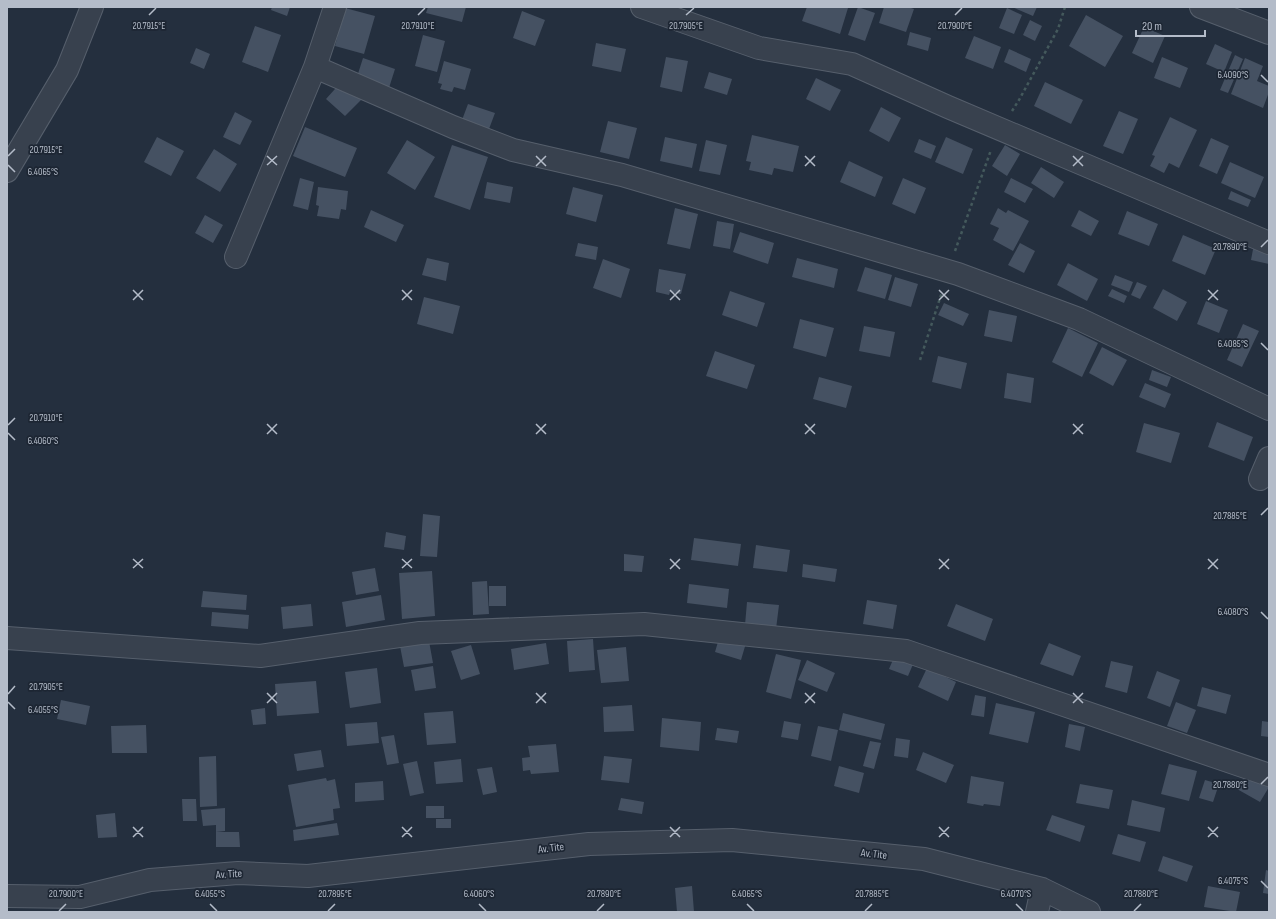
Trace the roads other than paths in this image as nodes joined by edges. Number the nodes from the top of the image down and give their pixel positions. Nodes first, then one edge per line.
1 (92, 7) edge
2 (335, 7) edge
3 (642, 7) edge
4 (1201, 7) edge
5 (1269, 34) edge
6 (315, 66) junction
7 (7, 171) edge
8 (1269, 243) edge
9 (236, 258) dead end
10 (1269, 409) edge
11 (1269, 458) edge
12 (1260, 479) dead end
13 (7, 638) edge
14 (1269, 775) edge
15 (1042, 889) junction
16 (7, 896) edge
17 (1037, 912) edge
18 (1089, 912) edge

1 - 7 street
2 - 6 street
3 - 8 street
4 - 5 street
6 - 9 street
6 - 10 street
11 - 12 street
13 - 14 street
15 - 16 street, Av. Tite
15 - 17 street
15 - 18 street, Av. Tite

